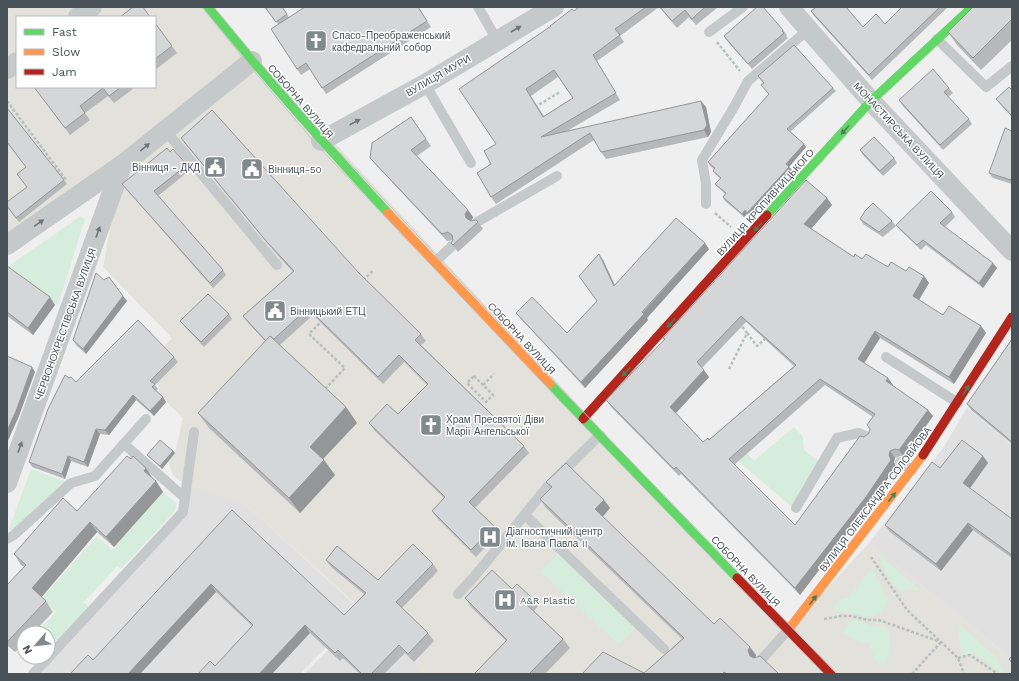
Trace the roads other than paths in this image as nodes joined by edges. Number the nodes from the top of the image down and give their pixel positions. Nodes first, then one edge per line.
1 (92, 7) edge
2 (208, 7) edge
3 (478, 7) edge
4 (554, 7) edge
5 (743, 7) edge
6 (789, 7) edge
7 (972, 7) edge
8 (79, 16) edge
9 (809, 29) junction
10 (709, 32) road end
11 (937, 39) junction
12 (497, 40) junction
13 (252, 61) junction
14 (16, 63) edge
15 (1012, 66) edge
16 (7, 69) edge
17 (425, 84) junction
18 (872, 101) junction
19 (166, 131) junction
20 (321, 141) junction
21 (471, 163) dead end
22 (122, 165) junction
23 (557, 176) dead end
24 (706, 204) road end
25 (477, 222) edge
26 (7, 245) edge
27 (452, 246) edge
28 (1012, 251) edge
29 (435, 262) junction
30 (278, 265) edge
31 (1012, 317) edge
32 (886, 357) dead end
33 (958, 403) junction
34 (146, 419) dead end
35 (583, 419) junction
36 (194, 432) dead end
37 (600, 435) junction
38 (868, 437) edge
39 (124, 444) junction
40 (900, 462) edge
41 (912, 470) junction
42 (7, 483) edge
43 (185, 498) junction
44 (796, 508) dead end
45 (525, 515) junction
46 (7, 539) edge
47 (458, 594) dead end
48 (788, 630) junction
49 (664, 649) dead end
50 (762, 660) edge
51 (33, 674) edge
52 (830, 674) edge

1 - 8 street
2 - 13 street, СОБОРНА ВУЛИЦЯ
3 - 12 lane
12 -> 4 street, ВУЛИЦЯ МУРИ
5 - 10 lane
6 - 9 street, МОНАСТИРСЬКА ВУЛИЦЯ
7 - 11 street, ВУЛИЦЯ КРОПИВНИЦЬКОГО
9 - 18 street, МОНАСТИРСЬКА ВУЛИЦЯ
9 - 24 lane
11 - 15 lane
11 - 18 street, ВУЛИЦЯ КРОПИВНИЦЬКОГО
12 - 17 street, ВУЛИЦЯ МУРИ
13 - 19 street
13 - 20 street, СОБОРНА ВУЛИЦЯ
14 - 16 street
20 -> 17 street, ВУЛИЦЯ МУРИ
17 - 21 lane
18 - 28 street, МОНАСТИРСЬКА ВУЛИЦЯ
18 -> 35 street, ВУЛИЦЯ КРОПИВНИЦЬКОГО
22 -> 19 street
19 - 30 lane
20 - 29 street, СОБОРНА ВУЛИЦЯ
26 -> 22 street
42 -> 22 street, ЧЕРВОНОХРЕСТІВСЬКА ВУЛИЦЯ
23 - 25 lane
27 - 29 lane
29 - 35 street, СОБОРНА ВУЛИЦЯ
33 -> 31 street, ВУЛИЦЯ ОЛЕКСАНДРА СОЛОВЙОВА
32 - 33 lane
33 - 41 street, ВУЛИЦЯ ОЛЕКСАНДРА СОЛОВЙОВА
34 - 39 lane
35 - 37 street, СОБОРНА ВУЛИЦЯ
36 - 43 lane
37 - 45 lane
37 - 48 street, СОБОРНА ВУЛИЦЯ
38 - 44 lane
39 - 43 lane
39 - 46 lane
40 - 41 lane
48 -> 41 street, ВУЛИЦЯ ОЛЕКСАНДРА СОЛОВЙОВА
43 - 51 lane
45 - 47 lane
45 - 49 lane
48 - 50 lane
48 - 52 street, СОБОРНА ВУЛИЦЯ

